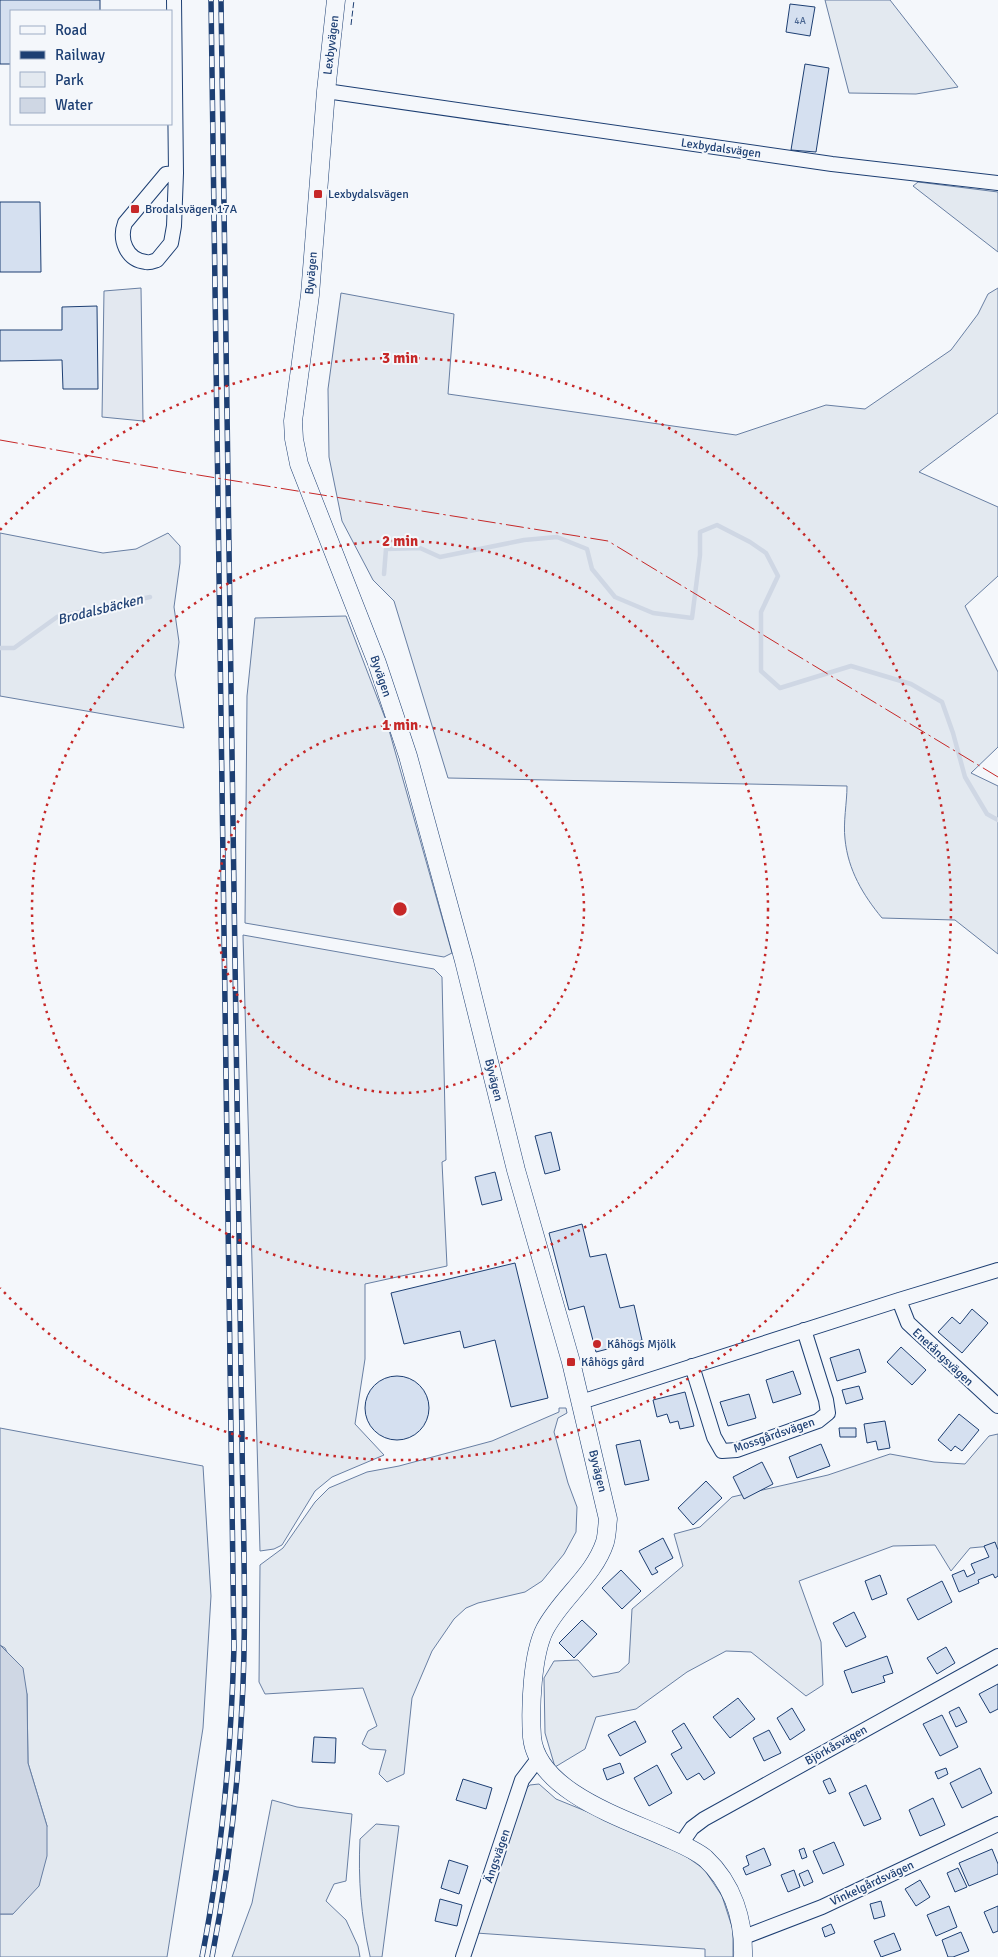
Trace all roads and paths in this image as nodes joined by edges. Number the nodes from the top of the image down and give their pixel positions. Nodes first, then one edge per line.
1 (174, 0) edge
2 (336, 0) edge
3 (326, 91) junction
4 (176, 173) junction
5 (998, 183) edge
6 (998, 1270) edge
7 (899, 1300) junction
8 (804, 1330) junction
9 (692, 1366) junction
10 (581, 1402) junction
11 (998, 1406) edge
12 (998, 1656) edge
13 (538, 1759) junction
14 (998, 1824) edge
15 (681, 1844) junction
16 (744, 1937) junction
17 (463, 1957) edge
18 (742, 1957) edge

1 - 4 street
2 - 3 street, Lexbyvägen
3 - 5 street, Lexbydalsvägen
3 - 10 street, Byvägen
4 - 4 street
6 - 7 street
7 - 8 street
7 - 11 street, Enetångsvägen
8 - 9 street
8 - 9 street, Mossgårdsvägen
9 - 10 street
10 - 13 street, Byvägen
12 - 15 street, Björkåsvägen
13 - 15 street, Byvägen
13 - 17 street, Ängsvägen
14 - 16 street, Vinkelgårdsvägen
15 - 16 street, Byvägen
16 - 18 street, Byvägen

